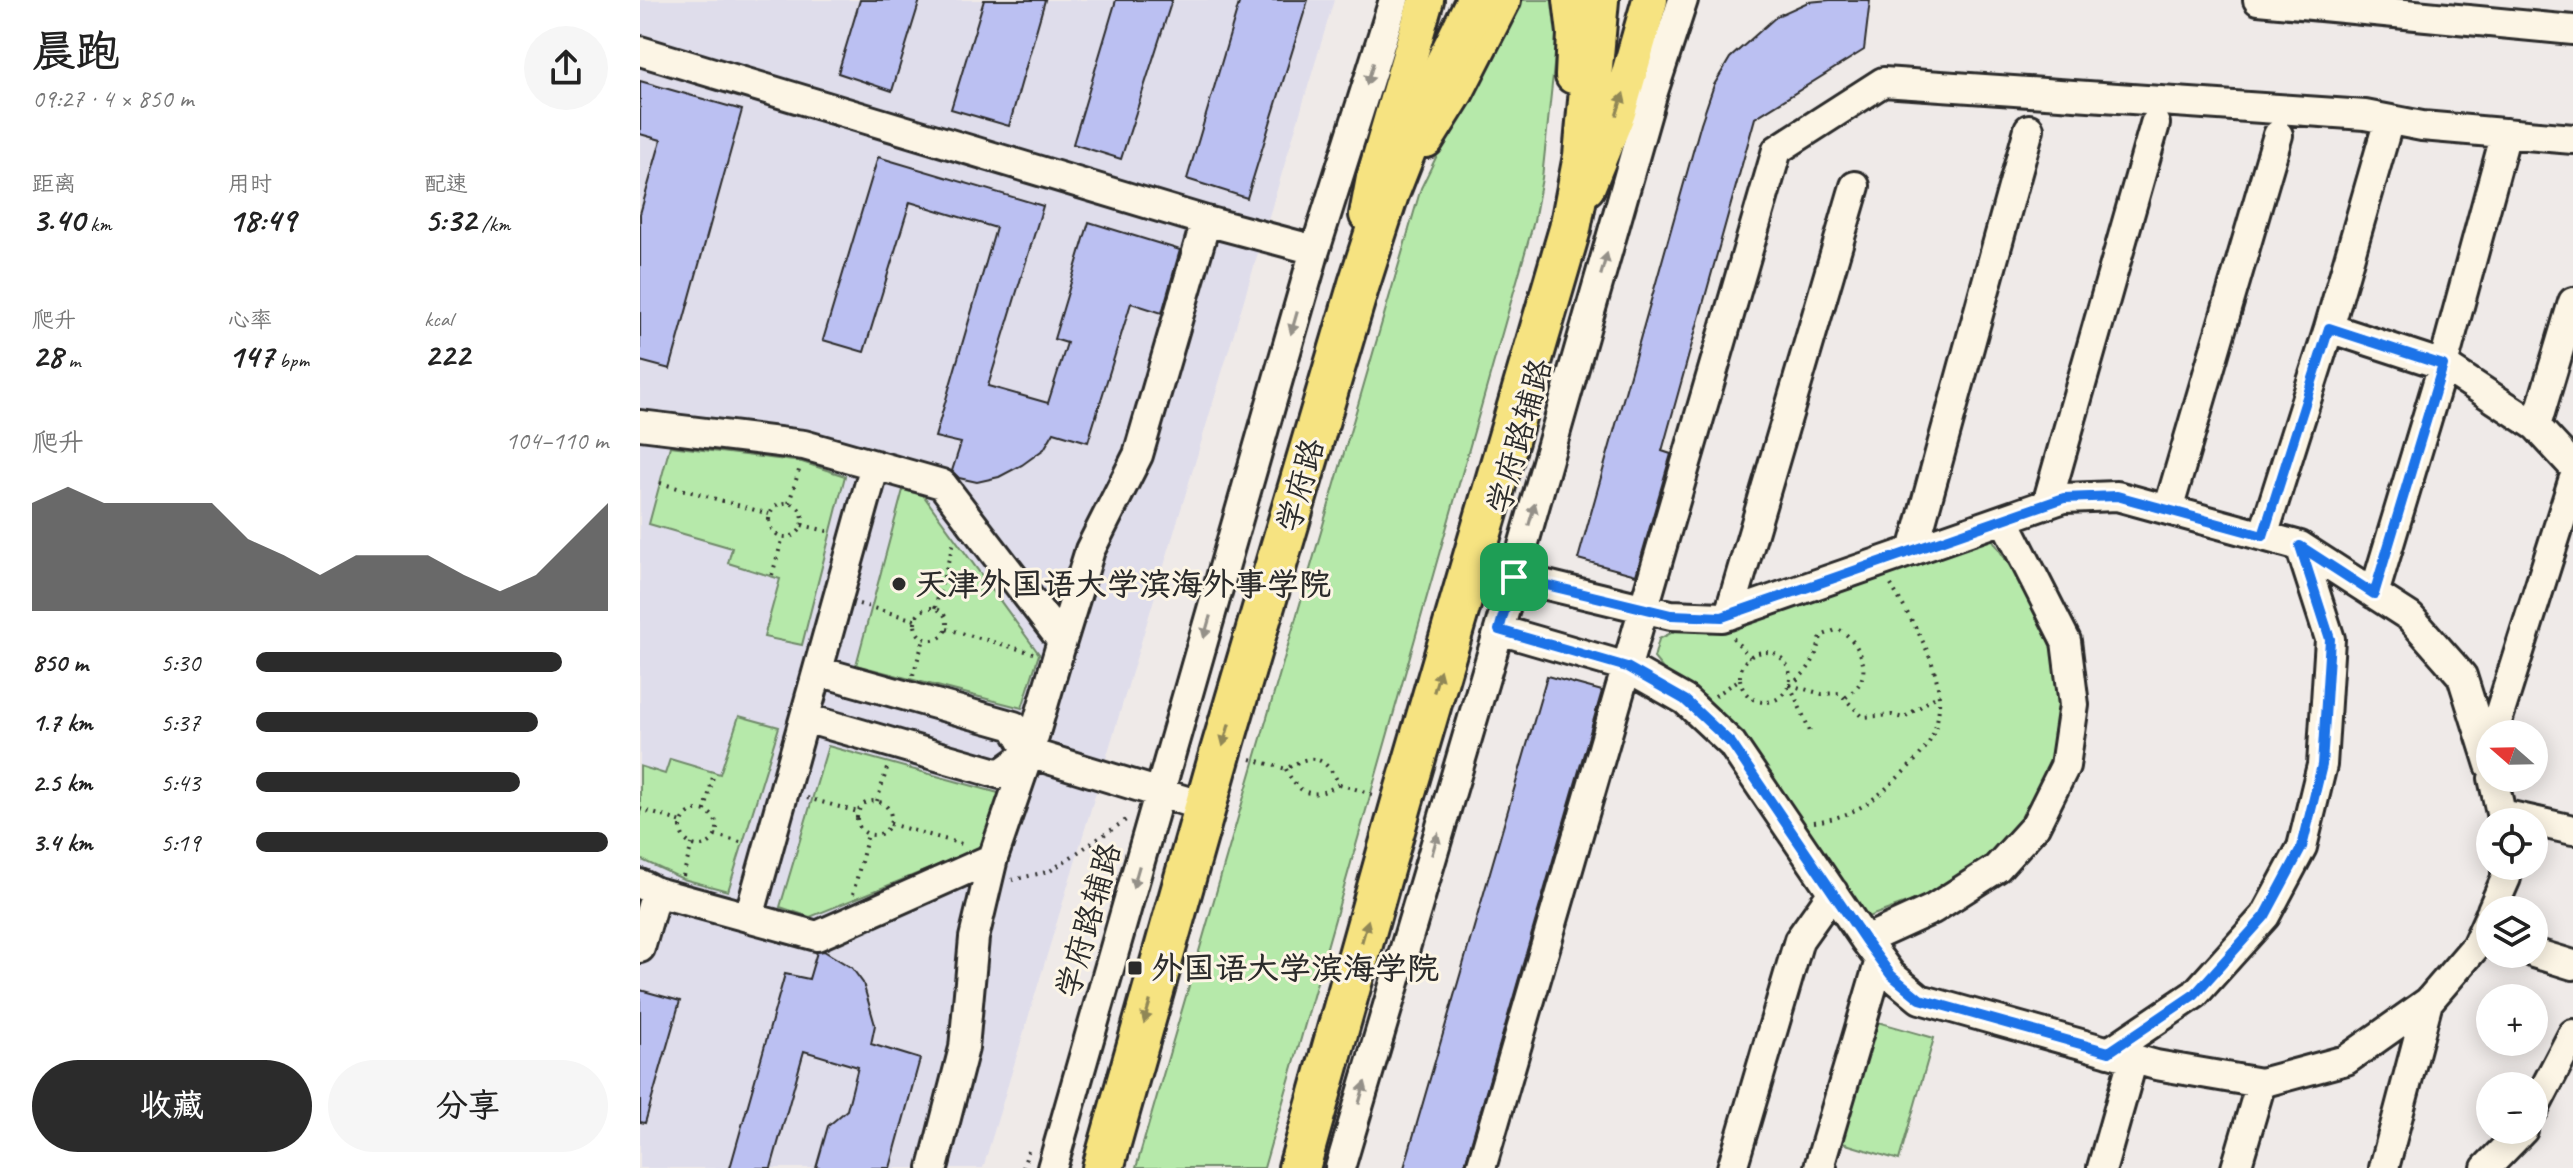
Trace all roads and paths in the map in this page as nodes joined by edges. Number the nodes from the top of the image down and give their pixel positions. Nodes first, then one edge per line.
1 (1394, 0) edge
2 (1426, 0) edge
3 (1477, 0) edge
4 (1503, 0) edge
5 (1571, 0) edge
6 (1598, 0) edge
7 (1650, 0) edge
8 (1683, 0) edge
9 (2258, 0) edge
10 (2399, 7) edge
11 (2573, 30) edge
12 (640, 51) edge
13 (2389, 120) junction
14 (2155, 124) dead end
15 (2029, 129) dead end
16 (2506, 133) junction
17 (2278, 135) dead end
18 (2573, 139) edge
19 (1855, 186) dead end
20 (1388, 194) junction
21 (1206, 221) junction
22 (1570, 229) junction
23 (1315, 250) junction
24 (1359, 284) junction
25 (2573, 302) edge
26 (2329, 328) junction
27 (2443, 365) junction
28 (640, 425) edge
29 (2536, 426) junction
30 (807, 446) junction
31 (875, 465) junction
32 (2573, 466) edge
33 (2573, 481) edge
34 (660, 483) dead end
35 (789, 503) junction
36 (2047, 504) junction
37 (2168, 510) junction
38 (962, 511) junction
39 (769, 514) junction
40 (2004, 519) junction
41 (2263, 536) junction
42 (783, 537) junction
43 (2300, 546) junction
44 (1913, 551) junction
45 (1879, 563) junction
46 (772, 575) dead end
47 (1514, 577) junction
48 (2374, 594) junction
49 (838, 598) junction
50 (935, 608) junction
51 (1644, 608) junction
52 (1729, 615) junction
53 (915, 620) junction
54 (947, 629) junction
55 (1499, 630) junction
56 (924, 639) junction
57 (1060, 651) junction
58 (1627, 667) junction
59 (818, 671) junction
60 (1790, 685) junction
61 (1940, 694) junction
62 (907, 696) junction
63 (1845, 699) junction
64 (805, 718) junction
65 (2478, 720) edge
66 (2501, 720) edge
67 (1812, 736) dead end
68 (895, 744) junction
69 (1029, 753) junction
70 (1245, 758) dead end
71 (1286, 769) junction
72 (714, 772) dead end
73 (1339, 784) junction
74 (784, 792) junction
75 (1160, 794) junction
76 (1375, 795) dead end
77 (877, 801) junction
78 (1206, 807) junction
79 (640, 809) edge
80 (705, 811) junction
81 (858, 812) junction
82 (1129, 818) dead end
83 (682, 822) junction
84 (890, 824) junction
85 (1788, 825) junction
86 (2548, 826) edge
87 (2573, 830) edge
88 (868, 834) junction
89 (692, 844) junction
90 (993, 858) junction
91 (986, 886) junction
92 (658, 891) edge
93 (1833, 892) junction
94 (749, 917) junction
95 (845, 923) junction
96 (2476, 946) edge
97 (640, 948) edge
98 (1873, 950) junction
99 (2548, 957) edge
100 (2573, 965) edge
101 (2428, 1002) junction
102 (2573, 1034) edge
103 (2121, 1055) junction
104 (2548, 1082) edge
105 (2261, 1083) junction
106 (2509, 1144) edge
107 (933, 1168) edge
108 (1052, 1168) edge
109 (1103, 1168) edge
110 (1299, 1168) edge
111 (1340, 1168) edge
112 (1481, 1168) edge
113 (1732, 1168) edge
114 (1822, 1168) edge
115 (2102, 1168) edge
116 (2236, 1168) edge
117 (2384, 1168) edge
118 (2486, 1168) edge

1 -> 23 street, 学府路辅路
2 - 24 main road
3 - 20 highway, 学府路
4 - 20 main road
5 - 22 main road
6 - 22 highway
22 -> 7 main road
47 -> 8 street, 学府路辅路
9 - 10 street
10 - 11 street
12 - 21 street
13 - 16 street
13 - 26 street
13 - 51 street
14 - 36 street
15 - 44 street
16 - 18 street
16 - 27 street
17 - 37 street
19 - 52 street
20 - 24 highway, 学府路
21 - 23 street
21 - 57 street
110 -> 22 highway
23 -> 75 street, 学府路辅路
24 -> 78 highway, 学府路
25 - 29 street
26 - 27 street
26 - 41 street
27 - 29 street
27 - 48 street
28 - 30 street
29 - 32 street
30 - 31 street
30 - 35 path
31 - 38 street
31 - 49 street
33 - 66 street
34 - 39 path
35 - 39 path
35 - 42 path
36 - 37 street
36 - 40 street
37 - 41 street
38 - 50 path
38 - 57 street
39 - 42 path
40 - 44 street
40 - 98 street
41 - 43 street
42 - 46 path
43 - 48 street
43 - 103 street
44 - 45 street
45 - 52 street
45 - 61 path
47 - 51 street
47 - 55 street, 学府路辅路
48 - 65 street
49 - 53 path
49 - 59 street
50 - 53 path
50 - 54 path
51 - 52 street
51 - 58 street
53 - 56 path
54 - 56 path
54 - 57 path
55 - 58 street
111 -> 55 street, 学府路辅路
56 - 62 path
57 - 69 street
58 - 85 street
58 - 112 street
59 - 62 street
59 - 64 street
60 - 60 path
60 - 63 path
60 - 63 path
60 - 67 path
61 - 63 path
61 - 85 path
62 - 69 street
64 - 68 street
64 - 74 street
68 - 69 street
68 - 77 path
69 - 75 street
69 - 90 street
70 - 71 path
71 - 73 path
71 - 73 path
72 - 80 path
73 - 76 path
74 - 81 path
74 - 94 street
75 - 78 street
75 -> 108 street, 学府路辅路
77 - 81 path
77 - 84 path
78 -> 109 highway, 学府路
79 - 83 path
80 - 83 path
80 - 89 path
81 - 88 path
82 - 91 path
83 - 89 path
84 - 88 path
84 - 90 path
85 - 93 street
86 - 87 street
88 - 95 path
89 - 92 path
90 - 91 street
90 - 95 street
91 - 107 street
92 - 94 street
92 - 97 street
93 - 98 street
93 - 113 street
94 - 95 street
96 - 101 street
98 - 103 street
98 - 114 street
99 - 100 street
101 - 105 street
101 - 117 street
102 - 104 street
103 - 105 street
103 - 115 street
105 - 116 street
106 - 118 street

